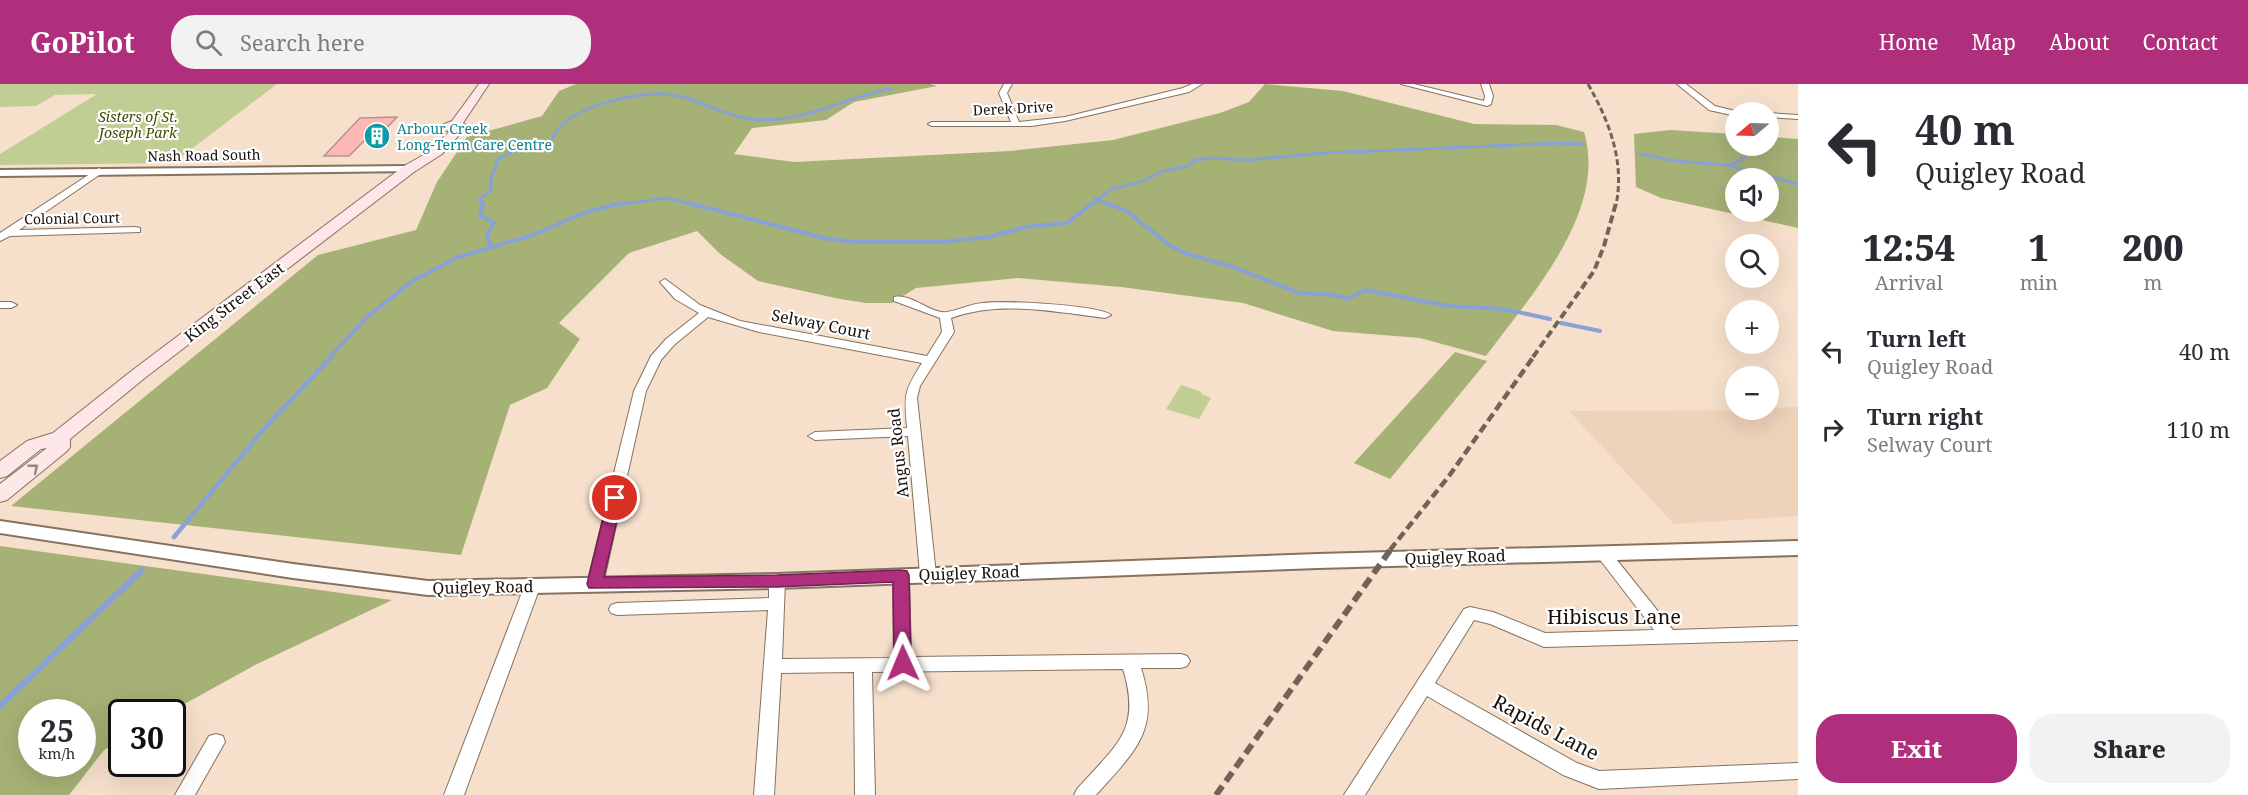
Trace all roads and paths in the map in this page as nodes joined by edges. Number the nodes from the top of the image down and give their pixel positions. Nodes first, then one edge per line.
1 (484, 84) edge
2 (1008, 84) edge
3 (1198, 84) edge
4 (1405, 84) edge
5 (1485, 84) edge
6 (1681, 84) edge
7 (1725, 112) edge
8 (1779, 116) edge
9 (1798, 117) edge
10 (932, 124) dead end
11 (1016, 124) junction
12 (409, 169) junction
13 (99, 171) junction
14 (0, 172) edge
15 (136, 230) dead end
16 (4, 235) edge
17 (665, 282) dead end
18 (898, 299) dead end
19 (707, 312) junction
20 (1105, 315) dead end
21 (945, 316) junction
22 (931, 361) junction
23 (913, 432) junction
24 (815, 436) dead end
25 (60, 437) junction
26 (0, 471) edge
27 (0, 495) edge
28 (0, 527) edge
29 (1798, 548) edge
30 (1603, 553) junction
31 (928, 574) junction
32 (901, 575) junction
33 (777, 581) junction
34 (595, 584) junction
35 (532, 587) junction
36 (777, 604) junction
37 (617, 609) dead end
38 (1798, 633) edge
39 (1670, 638) junction
40 (1181, 661) dead end
41 (1130, 662) junction
42 (903, 663) junction
43 (863, 664) junction
44 (772, 666) junction
45 (1424, 685) junction
46 (216, 742) dead end
47 (1798, 771) edge
48 (185, 795) edge
49 (454, 795) edge
50 (764, 795) edge
51 (865, 795) edge
52 (1084, 795) edge
53 (1354, 795) edge

1 - 12 main road, King Street East
2 - 11 street
3 - 11 street, Derek Drive
4 - 5 street
6 - 7 street
8 - 9 street
10 - 11 street, Derek Drive
12 - 13 street, Nash Road South
12 - 25 main road, King Street East
13 - 14 street, Nash Road South
13 - 16 street
15 - 16 street, Colonial Court
17 - 19 street, Selway Court
18 - 21 street
19 - 22 street, Selway Court
19 - 34 street
20 - 21 street
21 - 22 street, Angus Road
22 - 23 street, Angus Road
23 - 24 street
23 - 31 street, Angus Road
25 - 26 main road, King Street East
27 -> 25 main road, King Street East
28 - 35 street, Quigley Road
29 - 30 street, Quigley Road
30 - 31 street, Quigley Road
30 - 39 street
31 - 32 street, Quigley Road
32 - 33 street, Quigley Road
32 - 42 street
33 - 34 street, Quigley Road
33 - 36 street
34 - 35 street, Quigley Road
35 - 49 street
36 - 37 street
36 - 44 street
38 - 39 street, Hibiscus Lane
39 - 45 street, Hibiscus Lane
40 - 41 street
41 - 42 street
41 - 52 street
42 - 43 street
43 - 44 street
43 - 51 street
44 - 50 street
45 - 47 street, Rapids Lane
45 - 53 street, Hibiscus Lane
46 - 48 street

